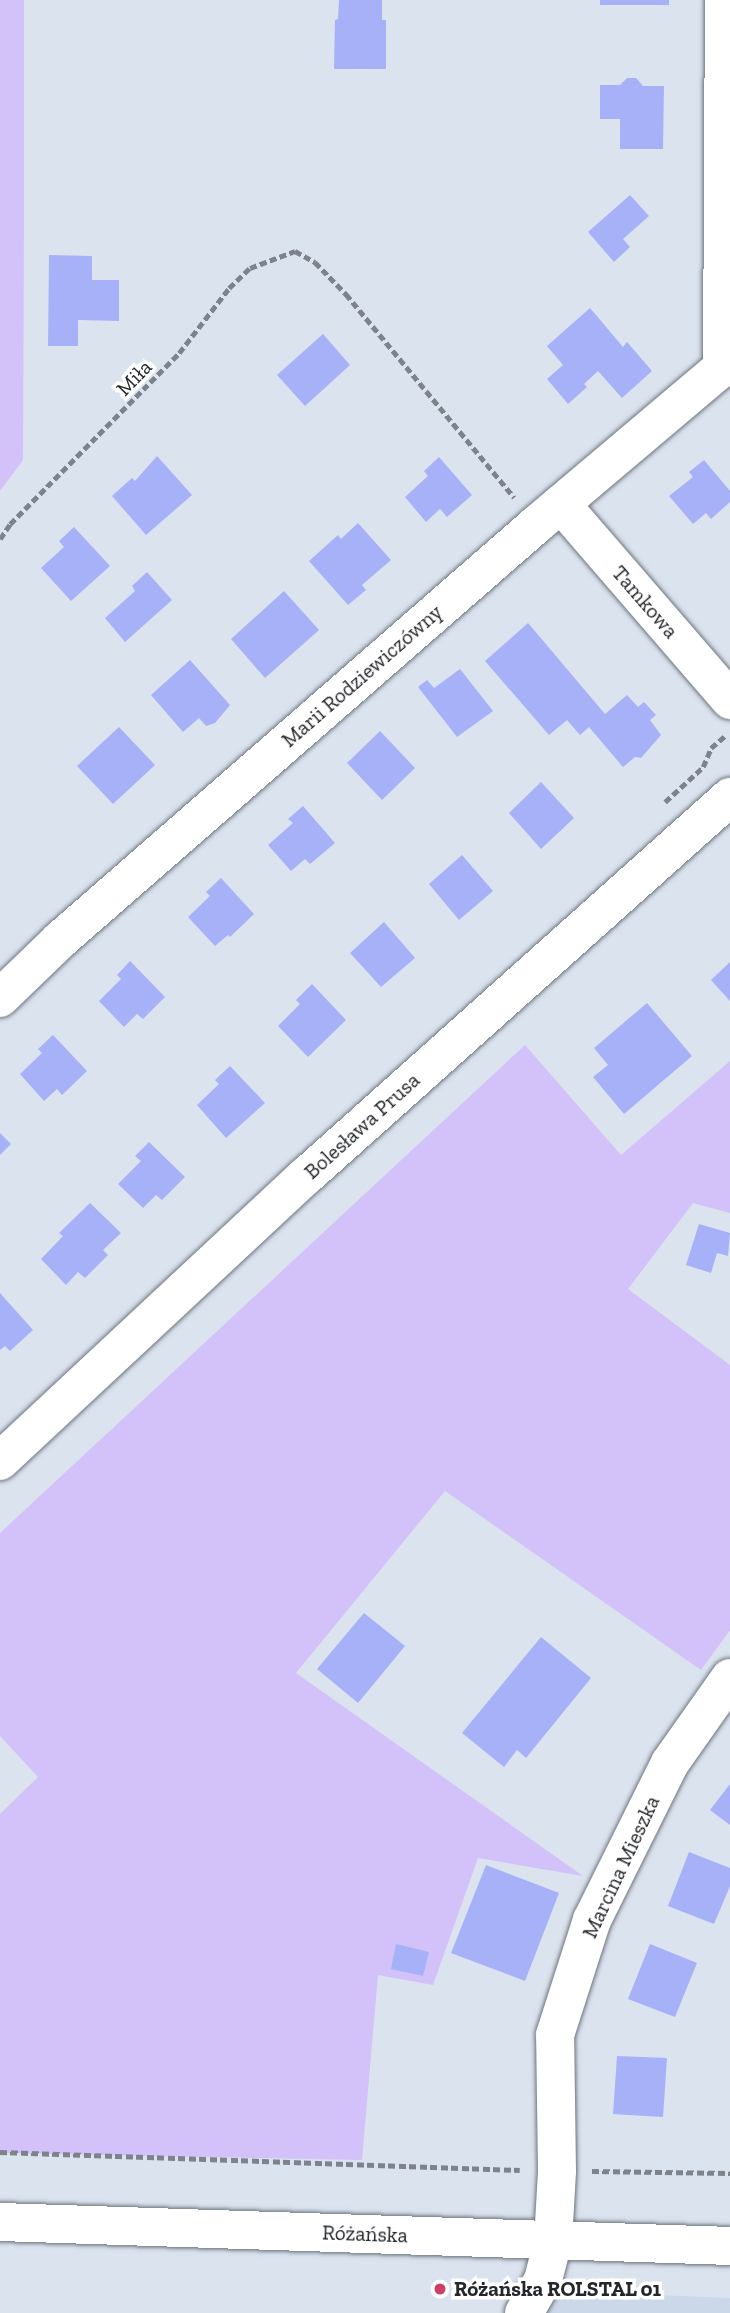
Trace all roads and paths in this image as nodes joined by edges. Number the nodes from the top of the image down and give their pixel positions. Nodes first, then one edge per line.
1 (724, 0) edge
2 (726, 365) edge
3 (549, 514) junction
4 (0, 539) edge
5 (730, 700) edge
6 (730, 797) edge
7 (0, 998) edge
8 (0, 1461) edge
9 (730, 1678) edge
10 (0, 2152) edge
11 (557, 2171) junction
12 (730, 2173) edge
13 (0, 2221) edge
14 (553, 2241) junction
15 (730, 2246) edge
16 (524, 2313) edge

1 - 2 street
2 - 3 street, Marii Rodziewiczówny
3 - 4 path, Miła
3 - 5 street, Tamkowa
3 - 7 street, Marii Rodziewiczówny
6 - 8 street, Bolesława Prusa
9 - 11 street, Marcina Mieszka
10 - 11 path
11 - 12 path
11 - 14 street, Marcina Mieszka
13 - 14 street, Różańska
14 - 15 street, Różańska
14 - 16 street, Marcina Mieszka

